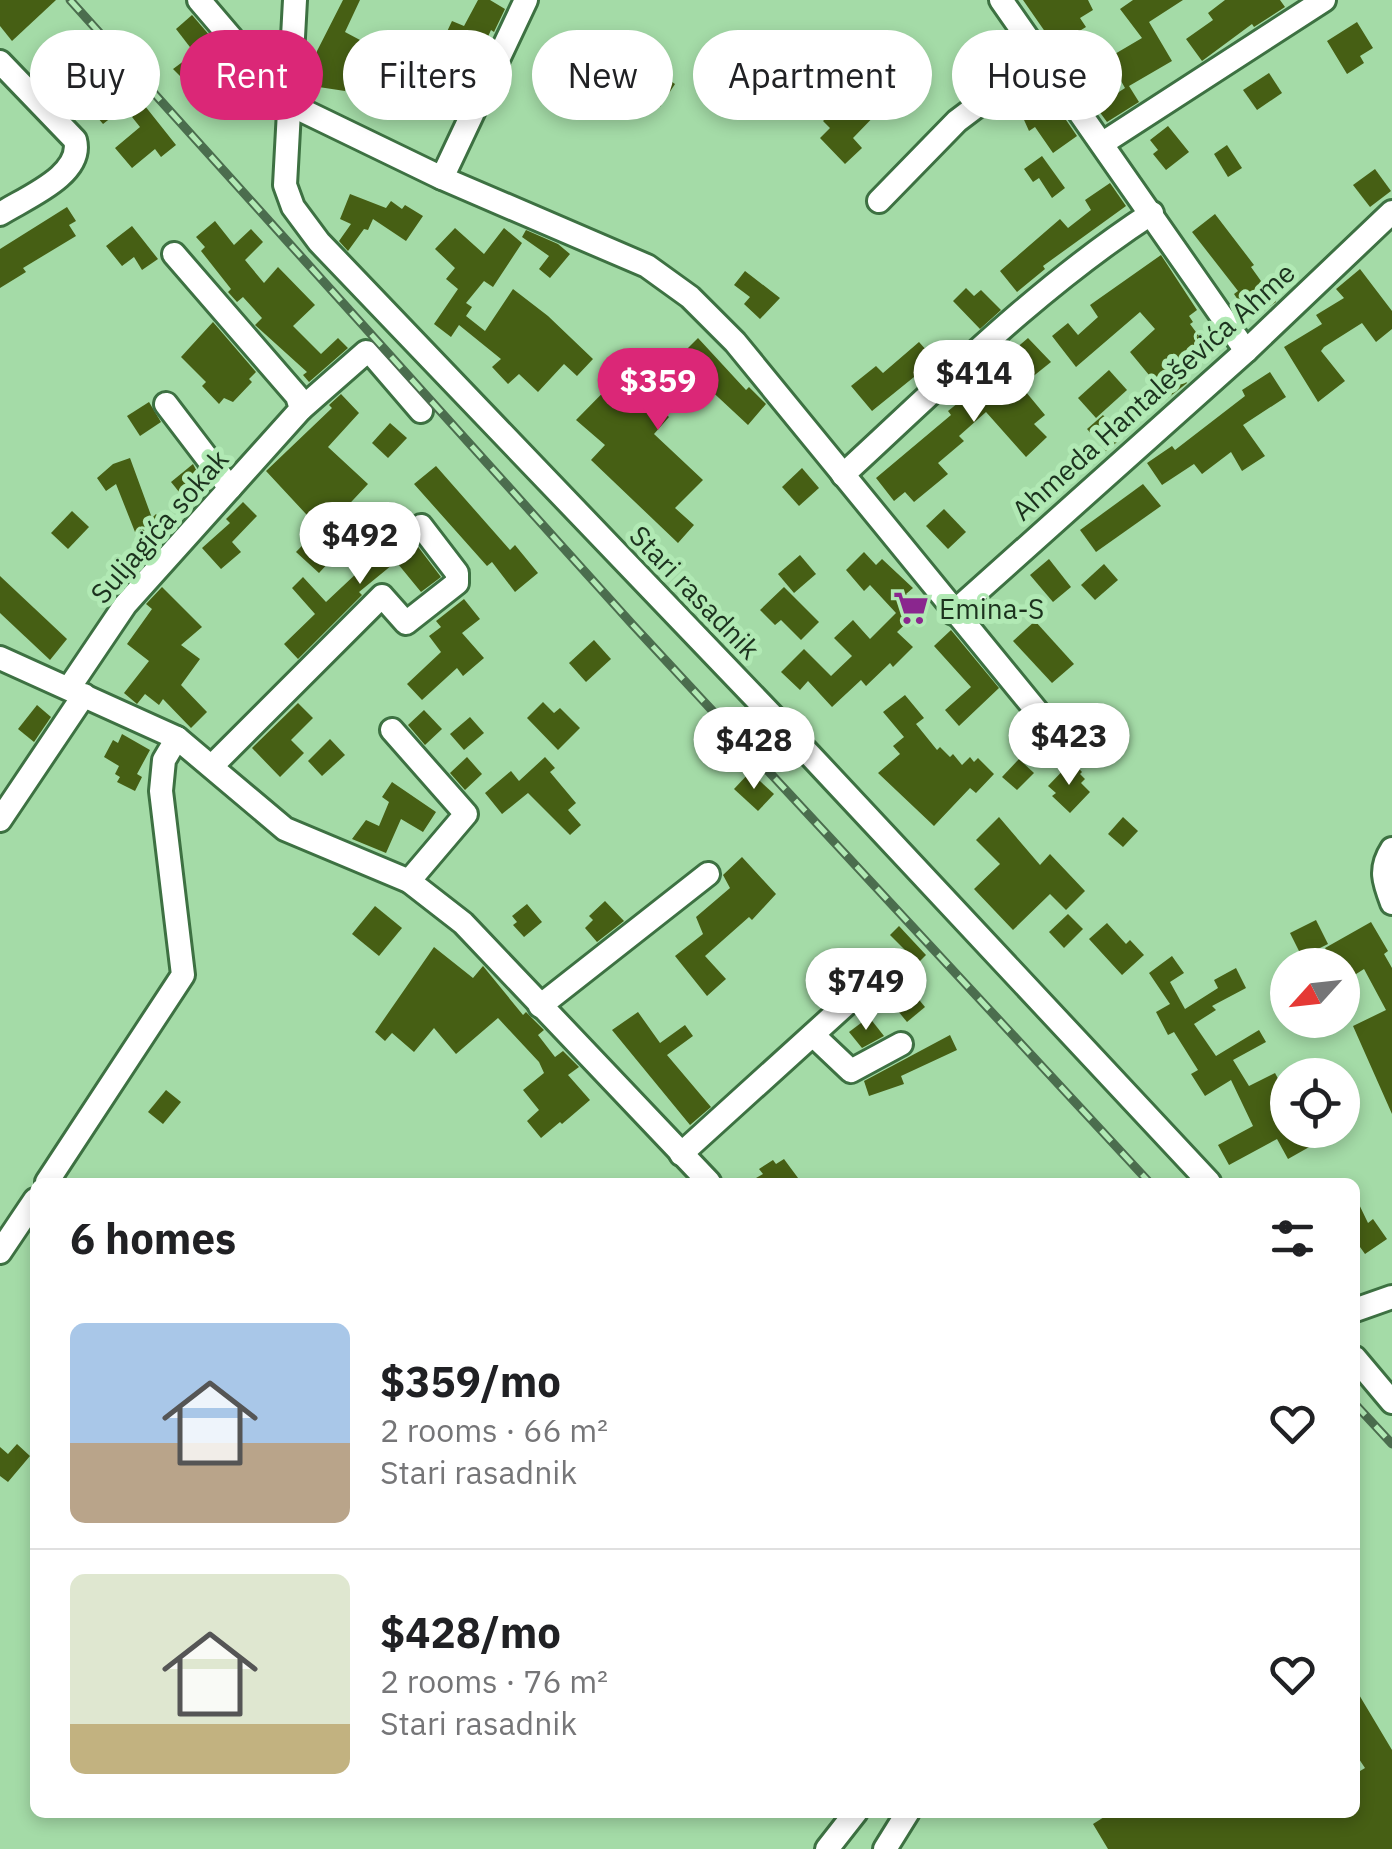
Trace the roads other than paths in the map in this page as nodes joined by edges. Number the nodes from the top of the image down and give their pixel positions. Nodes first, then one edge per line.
1 (200, 0) edge
2 (295, 0) edge
3 (526, 0) edge
4 (1000, 0) edge
5 (1324, 0) edge
6 (225, 30) edge
7 (293, 30) edge
8 (1022, 30) edge
9 (0, 62) edge
10 (287, 120) edge
11 (322, 120) edge
12 (957, 120) edge
13 (1087, 120) edge
14 (1103, 143) junction
15 (442, 178) junction
16 (879, 201) dead end
17 (1392, 212) edge
18 (1152, 213) junction
19 (0, 214) edge
20 (174, 254) dead end
21 (1246, 351) junction
22 (166, 404) dead end
23 (301, 409) junction
24 (421, 411) dead end
25 (844, 475) junction
26 (230, 488) junction
27 (421, 526) dead end
28 (954, 613) junction
29 (0, 658) edge
30 (77, 691) junction
31 (1049, 726) dead end
32 (392, 730) dead end
33 (177, 738) junction
34 (212, 766) junction
35 (0, 820) edge
36 (1392, 849) edge
37 (708, 874) dead end
38 (409, 882) junction
39 (1392, 903) edge
40 (864, 988) dead end
41 (540, 1006) junction
42 (812, 1035) junction
43 (901, 1044) dead end
44 (681, 1154) junction
45 (50, 1178) edge
46 (705, 1178) edge
47 (1206, 1178) edge
48 (30, 1207) edge
49 (0, 1252) edge
50 (1392, 1297) edge
51 (1360, 1308) edge
52 (1360, 1364) edge
53 (1392, 1402) edge
54 (851, 1818) edge
55 (904, 1818) edge
56 (827, 1849) edge
57 (885, 1849) edge

1 - 6 street
2 - 7 street, Stari rasadnik
3 - 15 street
4 - 8 street
5 - 14 street
9 - 19 street
10 - 47 street, Stari rasadnik
11 - 15 street
12 - 16 street
13 - 14 street
14 - 18 street
15 - 25 street
17 - 21 street, Ahmeda Hantaleševića Ahme
18 - 21 street
18 - 25 street
20 - 23 street
21 - 28 street, Ahmeda Hantaleševića Ahme
22 - 26 street
23 - 24 street, Suljagića sokak
23 - 26 street, Suljagića sokak
25 - 28 street
26 - 30 street, Suljagića sokak
27 - 34 street
28 - 31 street
29 - 30 street
30 - 33 street
30 - 35 street, Suljagića sokak
32 - 38 street
33 - 34 street
33 - 45 street
34 - 38 street
36 - 39 street
37 - 41 street
38 - 41 street
40 - 42 street
41 - 44 street
42 - 43 street
42 - 44 street
44 - 46 street
48 - 49 street
50 - 51 street
52 - 53 street
54 - 56 street
55 - 57 street

